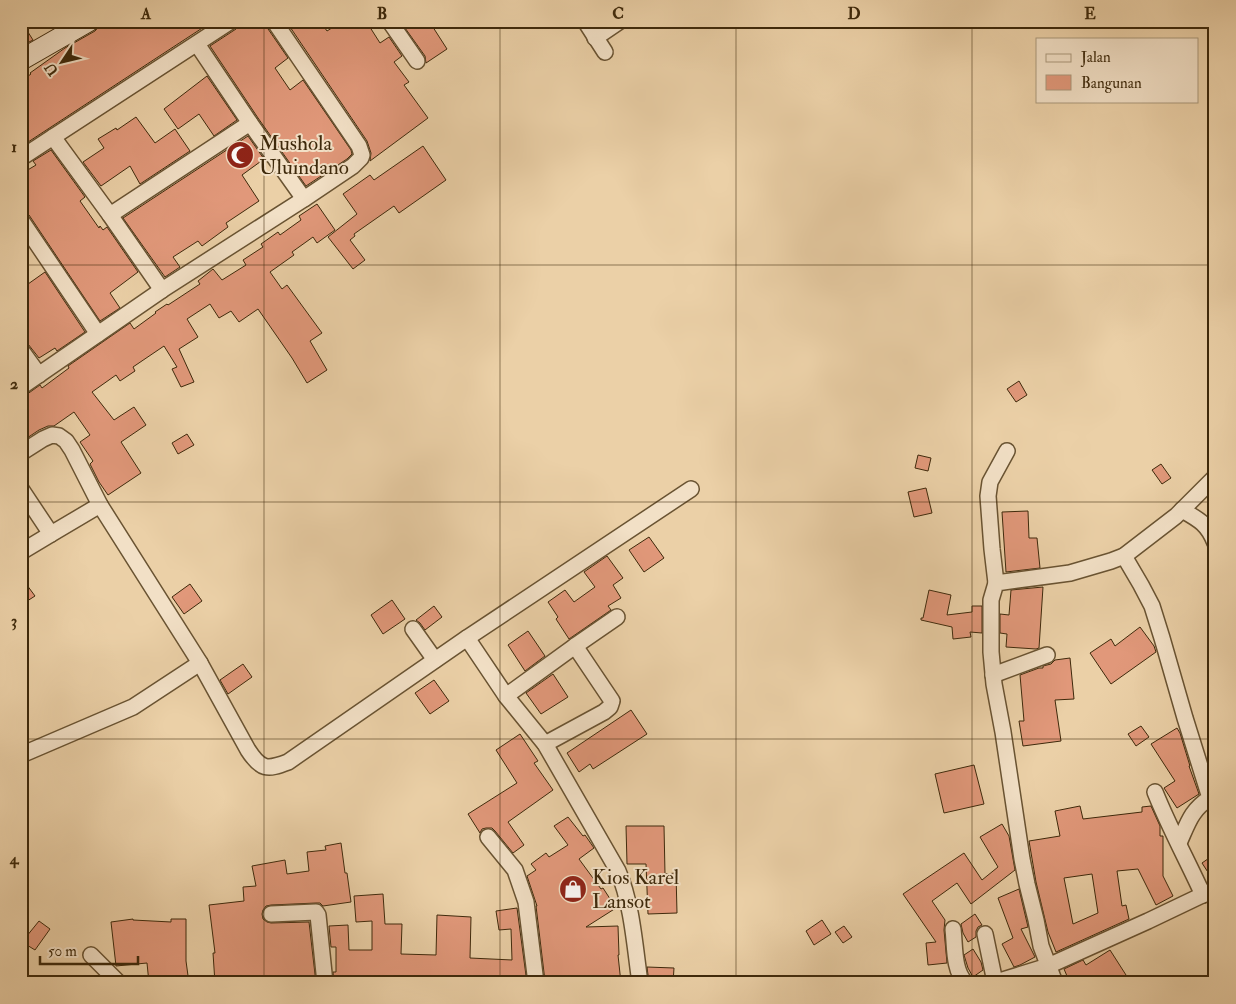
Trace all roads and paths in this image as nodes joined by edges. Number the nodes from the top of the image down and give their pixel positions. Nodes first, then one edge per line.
1 (89, 21) edge
2 (231, 21) edge
3 (274, 21) edge
4 (390, 21) edge
5 (585, 21) edge
6 (620, 21) edge
7 (595, 38) junction
8 (197, 44) junction
9 (605, 52) dead end
10 (21, 60) edge
11 (417, 61) dead end
12 (250, 123) junction
13 (53, 137) junction
14 (21, 158) edge
15 (304, 199) junction
16 (110, 214) junction
17 (21, 220) edge
18 (162, 290) junction
19 (98, 334) junction
20 (21, 350) edge
21 (39, 375) junction
22 (21, 387) edge
23 (1007, 451) dead end
24 (21, 452) edge
25 (1215, 477) edge
26 (21, 489) edge
27 (691, 489) dead end
28 (100, 505) junction
29 (1182, 510) junction
30 (51, 534) junction
31 (1215, 543) edge
32 (21, 552) edge
33 (1124, 556) junction
34 (996, 584) junction
35 (617, 617) dead end
36 (414, 629) dead end
37 (466, 638) junction
38 (575, 646) junction
39 (1047, 656) dead end
40 (435, 660) junction
41 (200, 663) junction
42 (993, 675) junction
43 (506, 696) junction
44 (545, 744) junction
45 (21, 755) edge
46 (1155, 792) dead end
47 (488, 837) dead end
48 (1179, 843) junction
49 (1209, 892) edge
50 (272, 914) dead end
51 (953, 929) dead end
52 (985, 934) dead end
53 (91, 955) dead end
54 (1048, 966) junction
55 (994, 982) edge
56 (119, 983) edge
57 (325, 983) edge
58 (536, 983) edge
59 (640, 983) edge
60 (966, 983) edge
61 (1055, 983) edge

1 - 10 street
2 - 8 street
3 - 15 street
4 - 11 street
5 - 7 street
6 - 7 street
7 - 9 street
8 - 12 street
8 - 13 street
12 - 15 street
12 - 16 street
13 - 14 street
13 - 16 street
15 - 18 street
16 - 18 street
17 - 19 street
18 - 19 street
19 - 21 street
20 - 21 street
21 - 22 street
23 - 34 street
24 - 28 street
25 - 29 street
26 - 30 street
27 - 37 street
28 - 30 street
28 - 41 street
29 - 31 street
29 - 33 street
30 - 32 street
33 - 34 street
33 - 48 street
34 - 42 street
35 - 38 street
36 - 40 street
37 - 40 street
37 - 43 street
38 - 43 street
38 - 44 street
39 - 42 street
40 - 41 street
41 - 45 street
42 - 54 street
43 - 44 street
44 - 59 street
46 - 48 street
47 - 58 street
48 - 49 street
49 - 54 street
50 - 57 street
51 - 60 street
52 - 55 street
53 - 56 street
54 - 55 street
54 - 61 street

